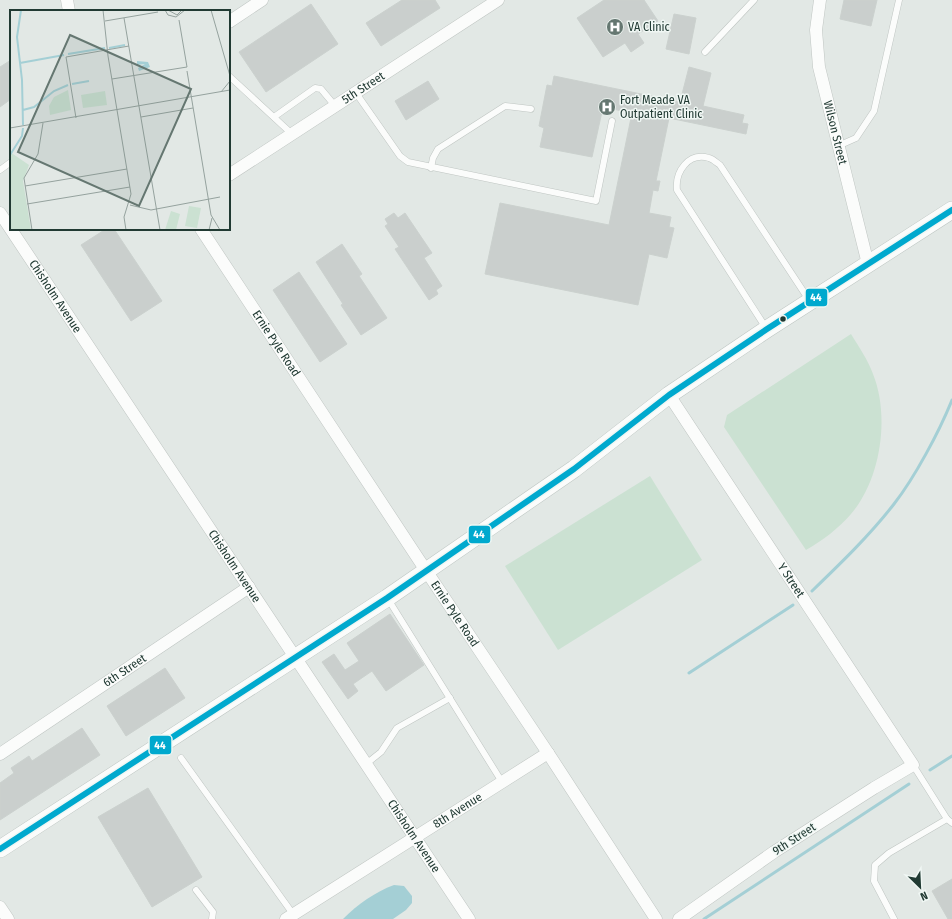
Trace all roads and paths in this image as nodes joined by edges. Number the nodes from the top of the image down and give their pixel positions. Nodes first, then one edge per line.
1 (67, 0) edge
2 (262, 0) edge
3 (498, 0) edge
4 (754, 0) edge
5 (820, 0) edge
6 (899, 0) edge
7 (69, 10) edge
8 (230, 21) edge
9 (705, 52) dead end
10 (230, 77) edge
11 (356, 93) junction
12 (336, 106) junction
13 (531, 109) dead end
14 (274, 117) junction
15 (612, 121) dead end
16 (292, 134) junction
17 (838, 146) junction
18 (10, 163) edge
19 (430, 168) junction
20 (0, 170) edge
21 (230, 174) edge
22 (952, 210) edge
23 (0, 213) edge
24 (10, 228) edge
25 (11, 230) edge
26 (202, 230) edge
27 (868, 264) junction
28 (810, 302) junction
29 (767, 329) junction
30 (669, 395) junction
31 (426, 570) junction
32 (249, 587) junction
33 (388, 598) junction
34 (294, 656) junction
35 (450, 698) junction
36 (548, 753) junction
37 (0, 754) edge
38 (181, 758) dead end
39 (366, 764) junction
40 (913, 765) junction
41 (502, 782) junction
42 (950, 821) edge
43 (414, 836) junction
44 (0, 849) edge
45 (196, 890) dead end
46 (0, 907) edge
47 (290, 917) edge
48 (8, 919) edge
49 (212, 919) edge
50 (469, 919) edge
51 (656, 919) edge
52 (679, 919) edge
53 (894, 919) edge

1 - 7 street
2 - 8 street
3 - 11 street, 5th Street
4 - 9 lane
5 - 17 street, Wilson Street
6 - 17 lane
10 - 14 lane
11 - 12 street, 5th Street
11 - 19 lane
12 - 14 lane
12 - 16 street, 5th Street
13 - 19 lane
14 - 16 lane
15 - 19 lane
16 - 21 street, 5th Street
17 - 27 street, Wilson Street
18 - 20 lane
22 - 27 street
23 - 24 street, Chisholm Avenue
25 - 32 street, Chisholm Avenue
26 - 31 street, Ernie Pyle Road
27 - 28 street
28 - 29 street
28 - 29 lane
29 - 30 street
30 - 31 street
30 - 40 street, Y Street
31 - 33 street
31 - 36 street, Ernie Pyle Road
32 - 34 street, Chisholm Avenue
32 - 37 street, 6th Street
33 - 34 street
33 - 35 lane
34 - 39 street, Chisholm Avenue
34 - 44 street
35 - 39 lane
35 - 41 lane
36 - 41 street, 8th Avenue
36 - 51 street, Ernie Pyle Road
38 - 47 lane
39 - 43 street, Chisholm Avenue
40 - 42 lane
40 - 52 street, 9th Street
41 - 43 street, 8th Avenue
42 - 53 lane
43 - 47 street, 8th Avenue
43 - 50 street, Chisholm Avenue
45 - 49 lane
46 - 48 street

